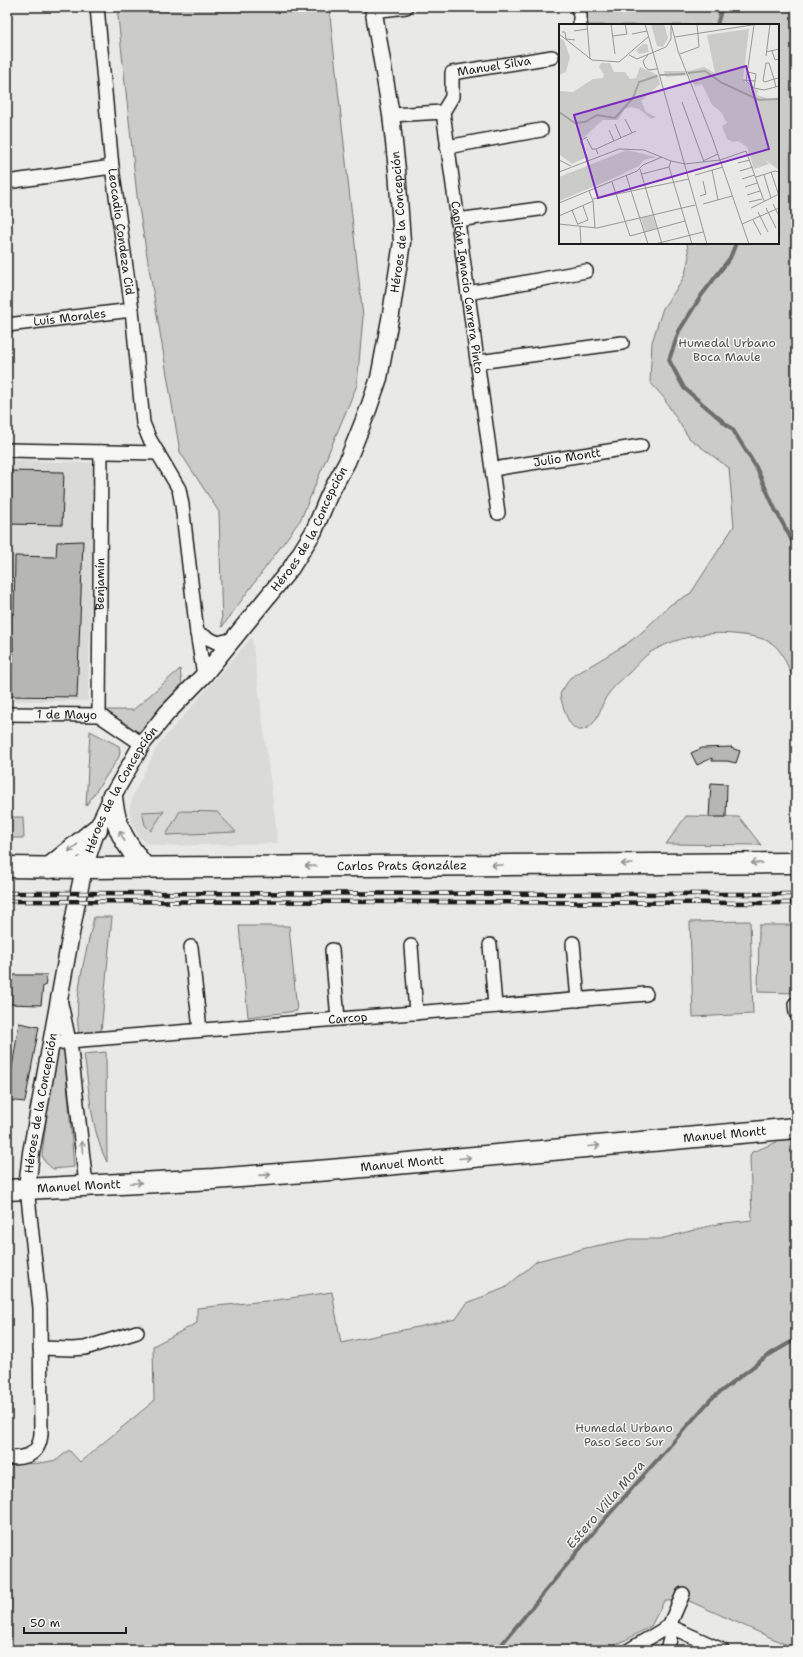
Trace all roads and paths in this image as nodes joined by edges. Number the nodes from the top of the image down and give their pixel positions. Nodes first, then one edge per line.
1 (97, 7) edge
2 (406, 7) edge
3 (577, 7) edge
4 (373, 9) edge
5 (580, 24) edge
6 (552, 57) dead end
7 (443, 112) junction
8 (391, 115) junction
9 (541, 130) dead end
10 (447, 147) junction
11 (112, 167) junction
12 (7, 182) edge
13 (539, 209) dead end
14 (457, 220) junction
15 (586, 271) dead end
16 (468, 293) junction
17 (132, 310) junction
18 (7, 325) edge
19 (622, 343) dead end
20 (478, 362) junction
21 (641, 446) dead end
22 (7, 450) edge
23 (101, 452) junction
24 (158, 453) junction
25 (492, 469) junction
26 (498, 513) dead end
27 (197, 633) junction
28 (234, 639) junction
29 (204, 675) junction
30 (7, 714) edge
31 (99, 715) junction
32 (142, 744) junction
33 (112, 797) junction
34 (97, 829) junction
35 (796, 863) edge
36 (7, 867) edge
37 (49, 868) junction
38 (84, 868) junction
39 (145, 868) junction
40 (573, 943) dead end
41 (490, 945) dead end
42 (411, 946) dead end
43 (191, 947) dead end
44 (332, 950) dead end
45 (646, 994) dead end
46 (60, 996) junction
47 (578, 1000) junction
48 (495, 1006) junction
49 (416, 1013) junction
50 (338, 1019) junction
51 (200, 1030) junction
52 (69, 1041) junction
53 (50, 1044) junction
54 (796, 1128) edge
55 (86, 1186) junction
56 (27, 1188) junction
57 (7, 1190) edge
58 (137, 1332) dead end
59 (40, 1348) junction
60 (7, 1458) edge
61 (683, 1594) dead end
62 (669, 1626) junction
63 (629, 1650) edge
64 (667, 1650) edge
65 (722, 1650) edge

1 - 11 street, Leocadio Condeza Cid
2 - 4 street
3 - 5 street
4 - 8 street, Héroes de la Concepción
6 - 7 street, Manuel Silva
7 - 8 street
7 - 10 street, Capitán Ignacio Carrera Pinto
8 - 28 street, Héroes de la Concepción
9 - 10 street
10 - 14 street, Capitán Ignacio Carrera Pinto
11 - 12 street
11 - 17 street, Leocadio Condeza Cid
13 - 14 street
14 - 16 street, Capitán Ignacio Carrera Pinto
15 - 16 street
16 - 20 street, Capitán Ignacio Carrera Pinto
17 - 18 street, Luis Morales
17 - 24 street, Leocadio Condeza Cid
19 - 20 street
20 - 25 street, Capitán Ignacio Carrera Pinto
21 - 25 street, Julio Montt
22 - 23 street
23 - 24 street
23 - 31 street, Benjamín
24 - 27 street, Leocadio Condeza Cid
25 - 26 street, Capitán Ignacio Carrera Pinto
27 - 28 street
27 - 29 street, Leocadio Condeza Cid
28 - 29 street, Héroes de la Concepción
29 - 32 street, Héroes de la Concepción
30 - 31 street, 1 de Mayo
31 - 32 street, 1 de Mayo
32 - 33 street, Héroes de la Concepción
33 - 34 street, Héroes de la Concepción
39 -> 33 main road
34 -> 37 main road
34 - 38 street, Héroes de la Concepción
35 -> 39 main road, Carlos Prats González
36 - 37 main road, Carlos Prats González
37 - 38 main road, Carlos Prats González
38 - 39 main road, Carlos Prats González
38 - 46 street, Héroes de la Concepción
40 - 47 street
41 - 48 street
42 - 49 street
43 - 51 street
44 - 50 street
45 - 47 street, Carcop
46 - 52 street, Héroes de la Concepción
46 - 53 street, Héroes de la Concepción
47 - 48 street, Carcop
48 - 49 street, Carcop
49 - 50 street, Carcop
50 - 51 street, Carcop
51 - 52 street, Carcop
52 - 53 street, Carcop
55 -> 52 street, Héroes de la Concepción
53 - 56 street, Héroes de la Concepción
55 -> 54 main road, Manuel Montt
55 - 56 main road, Manuel Montt
56 - 57 main road, Manuel Montt
56 - 59 street, Héroes de la Concepción
58 - 59 street
59 - 60 street, Héroes de la Concepción
61 - 62 street
62 - 63 street
62 - 64 street
62 - 65 street

